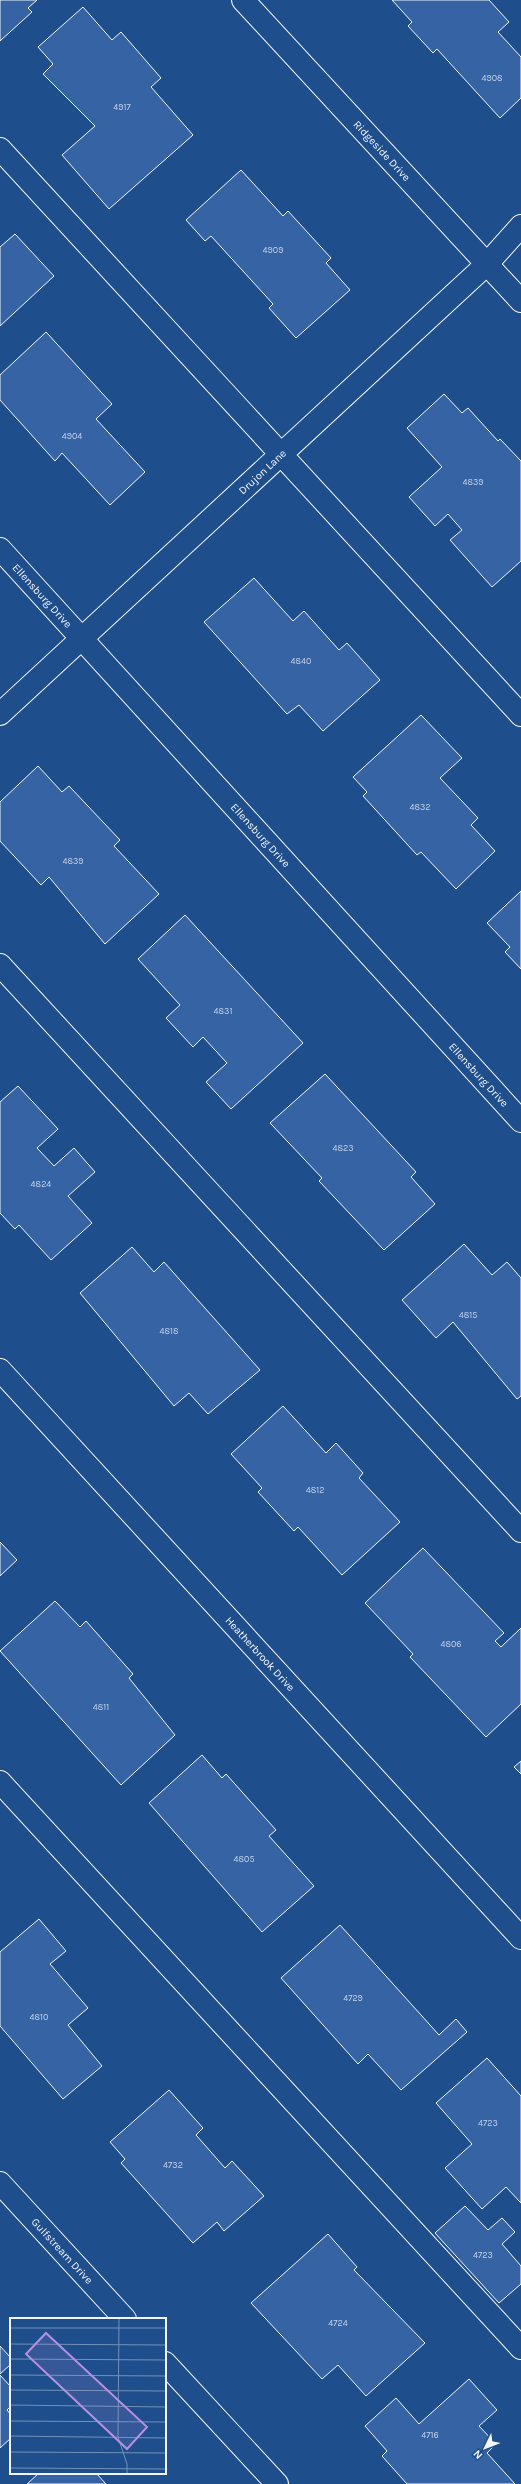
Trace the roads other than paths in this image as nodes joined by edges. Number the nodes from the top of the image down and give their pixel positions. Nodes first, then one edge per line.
1 (244, 0) edge
2 (0, 149) edge
3 (521, 226) edge
4 (487, 264) junction
5 (521, 301) edge
6 (281, 454) junction
7 (0, 549) edge
8 (82, 638) junction
9 (0, 714) edge
10 (521, 715) edge
11 (0, 965) edge
12 (521, 1121) edge
13 (0, 1370) edge
14 (521, 1531) edge
15 (0, 1782) edge
16 (521, 1938) edge
17 (0, 2183) edge
18 (124, 2318) edge
19 (521, 2348) edge
20 (166, 2364) edge
21 (277, 2484) edge

1 - 4 street, Ridgeside Drive
2 - 6 street
3 - 4 street, Drujon Lane
4 - 5 street, Ridgeside Drive
4 - 6 street, Drujon Lane
6 - 8 street, Drujon Lane
6 - 10 street
7 - 8 street, Ellensburg Drive
8 - 9 street, Drujon Lane
8 - 12 street, Ellensburg Drive
11 - 14 street
13 - 16 street, Heatherbrook Drive
15 - 19 street
17 - 18 street, Gulfstream Drive
20 - 21 street

